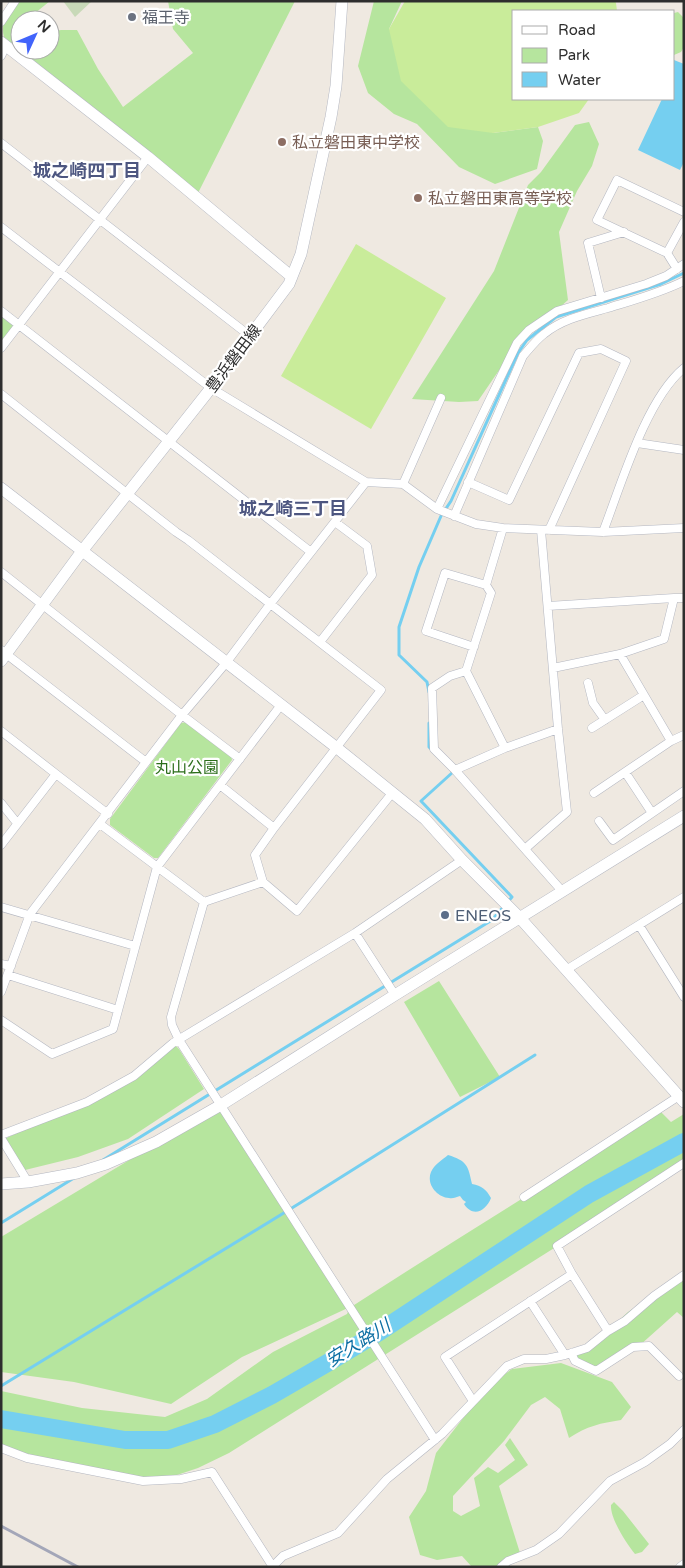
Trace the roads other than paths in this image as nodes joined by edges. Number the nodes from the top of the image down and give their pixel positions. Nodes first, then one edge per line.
1 (15, 1) edge
2 (342, 1) edge
3 (1, 22) edge
4 (3, 48) edge
5 (1, 143) edge
6 (148, 158) junction
7 (684, 212) edge
8 (100, 220) junction
9 (684, 222) edge
10 (1, 227) edge
11 (624, 232) junction
12 (667, 253) junction
13 (680, 266) edge
14 (60, 272) junction
15 (292, 278) junction
16 (684, 281) edge
17 (601, 298) junction
18 (580, 304) junction
19 (1, 311) edge
20 (582, 315) junction
21 (19, 325) junction
22 (250, 336) junction
23 (1, 348) edge
24 (684, 368) edge
25 (211, 388) junction
26 (1, 394) edge
27 (441, 398) dead end
28 (168, 441) junction
29 (637, 443) junction
30 (684, 450) edge
31 (366, 482) junction
32 (468, 482) junction
33 (403, 484) junction
34 (1, 488) edge
35 (128, 493) junction
36 (437, 509) junction
37 (454, 516) junction
38 (335, 522) junction
39 (503, 528) junction
40 (684, 528) edge
41 (545, 530) junction
42 (603, 532) junction
43 (82, 551) junction
44 (311, 552) junction
45 (1, 572) edge
46 (486, 585) junction
47 (674, 598) junction
48 (684, 598) edge
49 (270, 603) junction
50 (42, 604) junction
51 (548, 606) junction
52 (320, 642) junction
53 (474, 647) junction
54 (620, 654) junction
55 (3, 655) edge
56 (226, 663) junction
57 (553, 668) junction
58 (466, 671) junction
59 (588, 682) dead end
60 (644, 695) junction
61 (281, 705) junction
62 (182, 715) junction
63 (605, 720) junction
64 (592, 728) dead end
65 (558, 729) junction
66 (1, 731) edge
67 (684, 735) edge
68 (671, 741) junction
69 (337, 748) junction
70 (505, 748) junction
71 (240, 759) junction
72 (146, 762) junction
73 (455, 770) junction
74 (625, 772) junction
75 (56, 774) junction
76 (220, 785) junction
77 (684, 791) edge
78 (393, 792) junction
79 (594, 793) dead end
80 (1, 803) edge
81 (652, 813) junction
82 (108, 814) junction
83 (684, 816) edge
84 (599, 821) dead end
85 (17, 823) junction
86 (100, 824) junction
87 (274, 828) junction
88 (1, 845) edge
89 (526, 848) junction
90 (462, 860) junction
91 (157, 866) junction
92 (263, 882) junction
93 (562, 891) junction
94 (684, 897) edge
95 (204, 902) junction
96 (1, 907) edge
97 (30, 914) junction
98 (520, 918) junction
99 (639, 925) junction
100 (355, 933) junction
101 (135, 946) junction
102 (1, 964) edge
103 (11, 966) junction
104 (566, 970) junction
105 (8, 976) junction
106 (1, 992) edge
107 (395, 995) junction
108 (684, 997) edge
109 (118, 1010) junction
110 (1, 1020) edge
111 (179, 1040) junction
112 (681, 1099) edge
113 (221, 1105) junction
114 (1, 1137) edge
115 (684, 1163) edge
116 (28, 1182) junction
117 (1, 1184) edge
118 (524, 1197) dead end
119 (572, 1274) junction
120 (684, 1275) edge
121 (530, 1302) junction
122 (608, 1331) junction
123 (568, 1354) junction
124 (679, 1376) dead end
125 (473, 1401) junction
126 (684, 1430) edge
127 (435, 1440) junction
128 (1, 1448) edge
129 (684, 1564) edge
130 (273, 1566) edge
131 (501, 1567) edge
132 (680, 1567) edge

1 - 3 street
2 - 15 street, 豊浜磐田線
4 - 6 street
5 - 8 street
6 - 8 street
6 - 15 street
7 - 11 street
8 - 14 street
8 - 22 street
9 - 12 street
10 - 14 street
11 - 12 street
11 - 17 street
12 - 13 street
13 - 17 street
14 - 21 street
14 - 25 street
15 - 22 street, 豊浜磐田線
16 - 20 street
17 - 18 street
18 - 20 street
18 - 36 street
19 - 21 street
20 - 32 street
21 - 23 street
21 - 28 street
22 - 25 street, 豊浜磐田線
24 - 29 street
25 - 28 street, 豊浜磐田線
25 - 31 street
26 - 35 street
27 - 33 street
28 - 35 street, 豊浜磐田線
28 - 44 street
29 - 30 street
29 - 42 street
31 - 33 street
31 - 38 street
32 - 37 street
32 - 41 street
33 - 36 street
34 - 43 street
35 - 43 street, 豊浜磐田線
35 - 49 street
36 - 37 street
37 - 39 street
38 - 44 street
38 - 52 street
39 - 41 street
39 - 46 street
40 - 42 street
41 - 42 street
41 - 51 street
43 - 50 street, 豊浜磐田線
43 - 56 street
44 - 49 street
45 - 50 street
46 - 53 street
46 - 53 street
47 - 48 street
47 - 51 street
47 - 54 street
49 - 52 street
49 - 56 street
50 - 55 street, 豊浜磐田線
50 - 62 street
51 - 57 street
52 - 69 street
53 - 58 street
54 - 57 street
54 - 60 street
55 - 72 street
56 - 61 street
56 - 62 street
57 - 65 street
58 - 70 street
58 - 73 street
59 - 63 street
60 - 63 street
60 - 68 street
61 - 69 street
61 - 71 street
62 - 71 street
62 - 72 street
63 - 64 street
65 - 70 street
65 - 89 street
66 - 75 street
67 - 68 street
68 - 74 street
69 - 78 street
69 - 87 street
70 - 73 street
71 - 76 street
72 - 82 street
73 - 89 street
74 - 79 street
74 - 81 street
75 - 82 street
75 - 85 street
76 - 87 street
76 - 91 street
77 - 81 street
78 - 90 street
78 - 92 street
80 - 85 street
81 - 84 street
82 - 86 street
83 - 93 street
85 - 88 street
86 - 91 street
86 - 97 street
87 - 92 street
89 - 93 street
90 - 98 street
90 - 100 street
91 - 95 street
91 - 101 street
92 - 95 street
93 - 98 street
94 - 99 street
95 - 111 street
96 - 97 street
97 - 101 street
97 - 103 street
98 - 104 street
98 - 107 street
99 - 104 street
99 - 108 street
100 - 107 street
100 - 111 street
101 - 109 street
102 - 103 street
103 - 105 street
104 - 112 street
105 - 106 street
105 - 109 street
107 - 113 street
109 - 110 street
111 - 113 street
111 - 114 street
112 - 118 street
113 - 116 street
113 - 127 street
114 - 116 street
115 - 119 street
116 - 117 street
119 - 121 street
119 - 122 street
120 - 122 street
121 - 123 street
121 - 125 street
122 - 123 street
123 - 124 street
123 - 125 street
125 - 127 street
126 - 131 street
127 - 130 street
128 - 130 street
129 - 132 street

